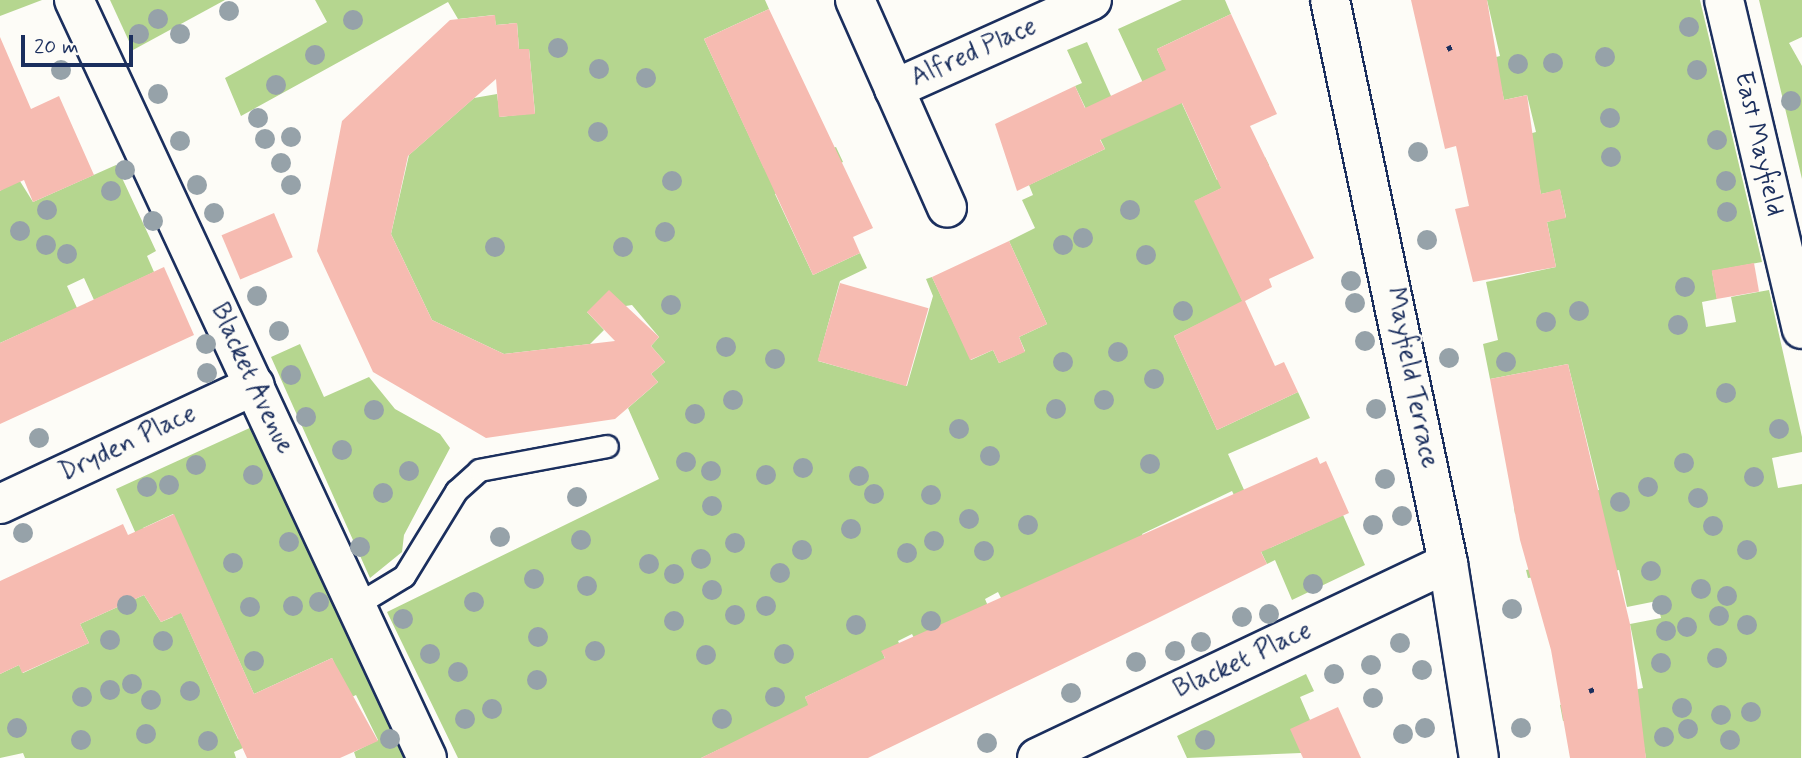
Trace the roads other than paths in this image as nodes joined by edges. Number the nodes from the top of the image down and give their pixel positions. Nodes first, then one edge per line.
1 (74, 0) edge
2 (855, 0) edge
3 (1092, 0) edge
4 (1330, 0) edge
5 (1724, 0) edge
6 (894, 89) junction
7 (947, 208) dead end
8 (1802, 329) edge
9 (255, 385) junction
10 (607, 446) dead end
11 (0, 503) edge
12 (1448, 563) junction
13 (356, 605) junction
14 (427, 758) edge
15 (1037, 758) edge
16 (1479, 758) edge

1 - 9 street, Blacket Avenue
2 - 6 street, Alfred Place
3 - 6 street, Alfred Place
4 - 12 street, Mayfield Terrace
5 - 8 street, East Mayfield
6 - 7 street, Alfred Place
9 - 11 street, Dryden Place
9 - 13 street, Blacket Avenue
10 - 13 lane
12 - 15 street, Blacket Place
12 - 16 street, Mayfield Terrace
13 - 14 street, Blacket Avenue

